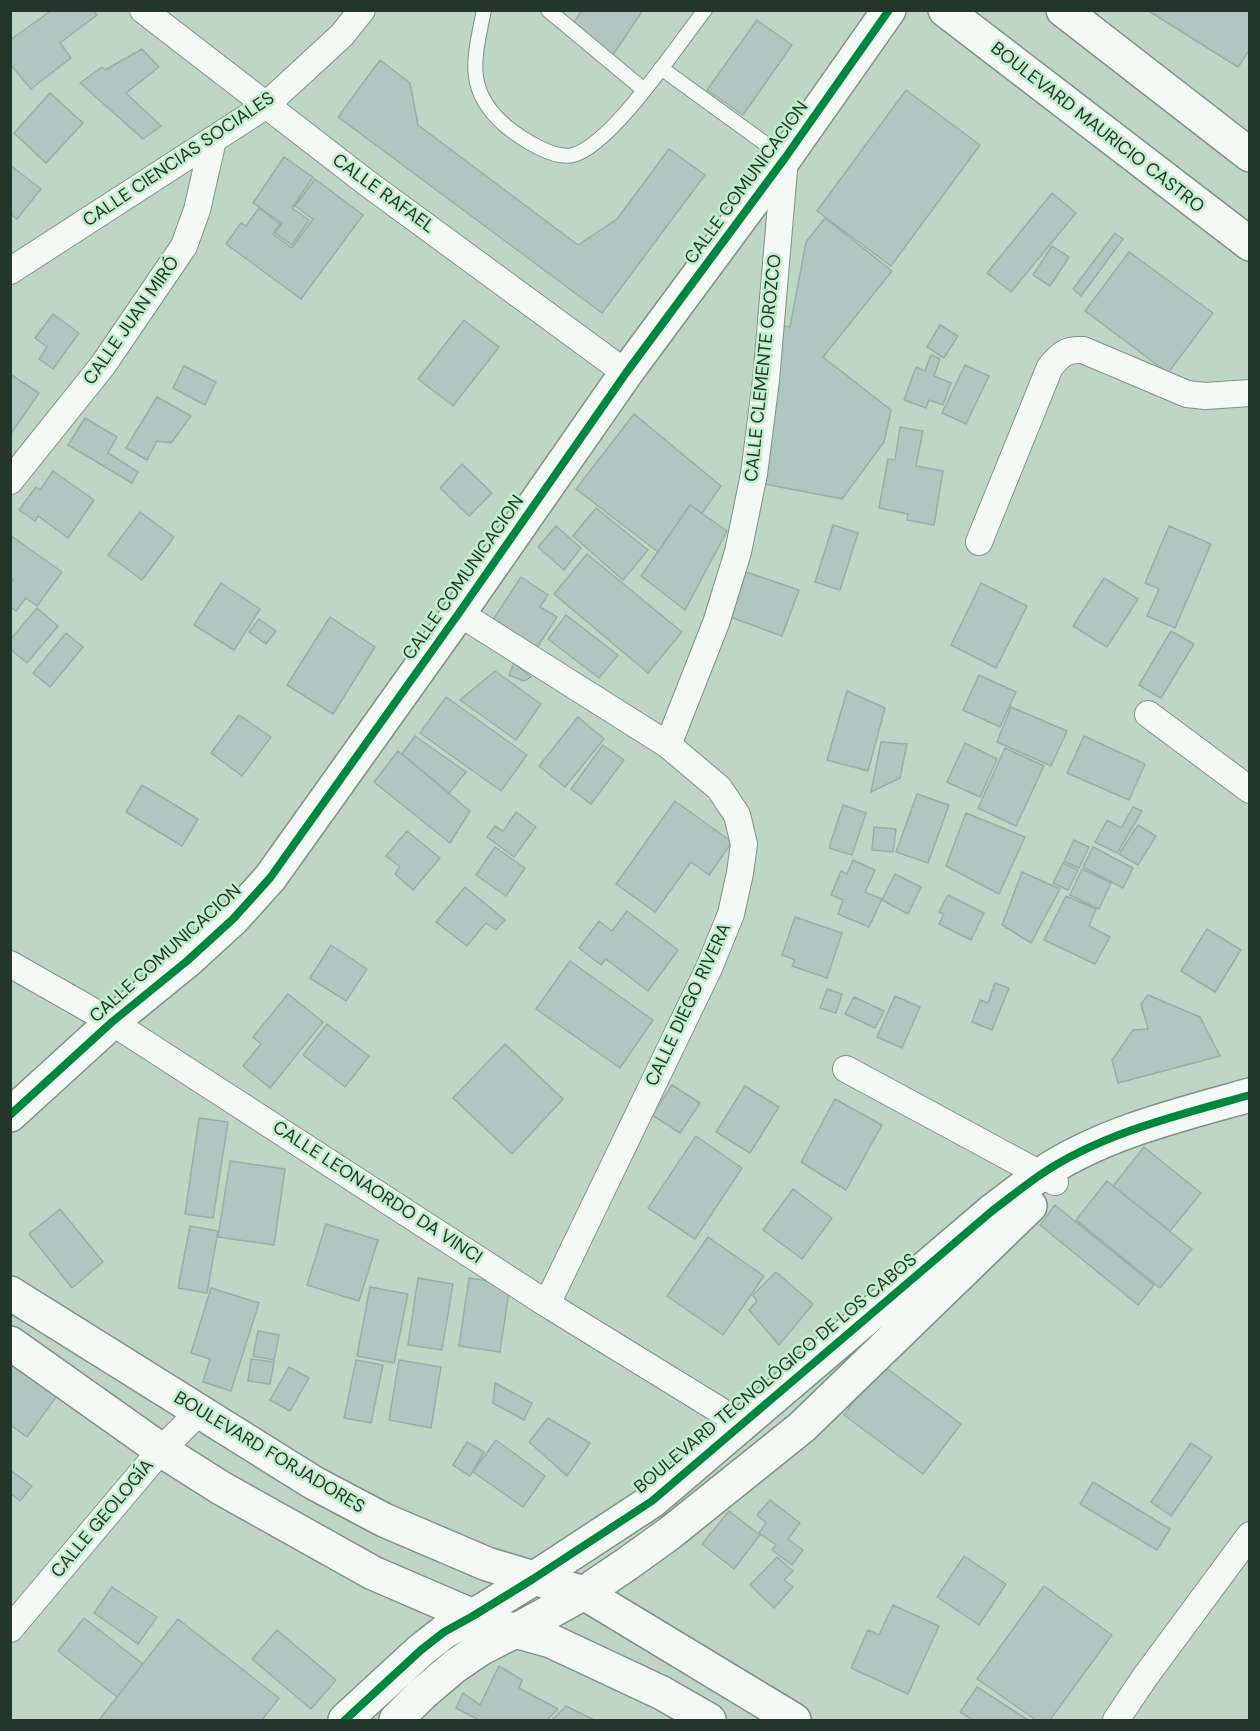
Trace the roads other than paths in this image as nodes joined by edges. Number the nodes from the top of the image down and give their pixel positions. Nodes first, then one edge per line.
1 (143, 10) edge
2 (362, 10) edge
3 (484, 10) edge
4 (548, 10) edge
5 (705, 10) edge
6 (889, 10) edge
7 (945, 10) edge
8 (1063, 10) edge
9 (661, 68) junction
10 (644, 90) junction
11 (265, 106) junction
12 (213, 140) junction
13 (1250, 155) edge
14 (785, 158) junction
15 (1250, 244) edge
16 (13, 265) edge
17 (626, 373) junction
18 (1250, 393) edge
19 (10, 481) edge
20 (979, 542) dead end
21 (459, 613) junction
22 (1148, 714) dead end
23 (668, 745) junction
24 (1250, 790) edge
25 (10, 964) edge
26 (112, 1022) junction
27 (846, 1069) dead end
28 (1250, 1095) edge
29 (10, 1115) edge
30 (1048, 1178) junction
31 (10, 1293) edge
32 (548, 1304) junction
33 (10, 1343) edge
34 (199, 1412) junction
35 (742, 1424) junction
36 (161, 1450) junction
37 (1250, 1535) edge
38 (533, 1579) junction
39 (584, 1593) junction
40 (473, 1616) junction
41 (10, 1629) edge
42 (515, 1631) junction
43 (345, 1720) edge
44 (396, 1720) edge
45 (709, 1720) edge
46 (794, 1720) edge
47 (1116, 1720) edge

1 - 11 street, CALLE RAFAEL
2 - 11 street, CALLE CIENCIAS SOCIALES
3 - 10 lane
4 - 10 lane
5 - 9 lane
6 - 14 street, CALLE COMUNICACION
7 - 15 street, BOULEVARD MAURICIO CASTRO
8 - 13 street
9 - 10 lane
9 - 14 lane
11 - 12 street, CALLE CIENCIAS SOCIALES
11 - 17 street, CALLE RAFAEL
12 - 16 street, CALLE CIENCIAS SOCIALES
12 - 19 street, CALLE JUAN MIRÓ
14 - 17 street, CALLE COMUNICACION
14 - 23 street, CALLE CLEMENTE OROZCO
17 - 21 street, CALLE COMUNICACION
18 - 20 street
21 - 23 street, CALLE DIEGO RIVERA
21 - 26 street, CALLE COMUNICACION
22 - 24 street
23 - 32 street, CALLE DIEGO RIVERA
25 - 26 street, CALLE LEONAORDO DA VINCI
26 - 29 street, CALLE COMUNICACION
26 - 32 street, CALLE LEONAORDO DA VINCI
27 - 30 street
28 - 30 street, BOULEVARD TECNOLÓGICO DE LOS CABOS
30 - 35 street, BOULEVARD TECNOLÓGICO DE LOS CABOS
30 - 39 street, BOULEVARD TECNOLÓGICO DE LOS CABOS
31 - 34 street, BOULEVARD FORJADORES
32 - 35 street, CALLE LEONAORDO DA VINCI
33 - 36 street
34 - 36 street, CALLE GEOLOGÍA
34 - 38 street, BOULEVARD FORJADORES
35 - 38 street, BOULEVARD TECNOLÓGICO DE LOS CABOS
36 - 40 street
36 - 41 street, CALLE GEOLOGÍA
37 - 47 street
38 - 39 street, BOULEVARD FORJADORES
38 - 40 street, BOULEVARD TECNOLÓGICO DE LOS CABOS
39 - 42 street, BOULEVARD TECNOLÓGICO DE LOS CABOS
39 - 46 street, BOULEVARD FORJADORES
40 - 42 street
40 - 43 street, BOULEVARD TECNOLÓGICO DE LOS CABOS
42 - 44 street, BOULEVARD TECNOLÓGICO DE LOS CABOS
42 - 45 street

